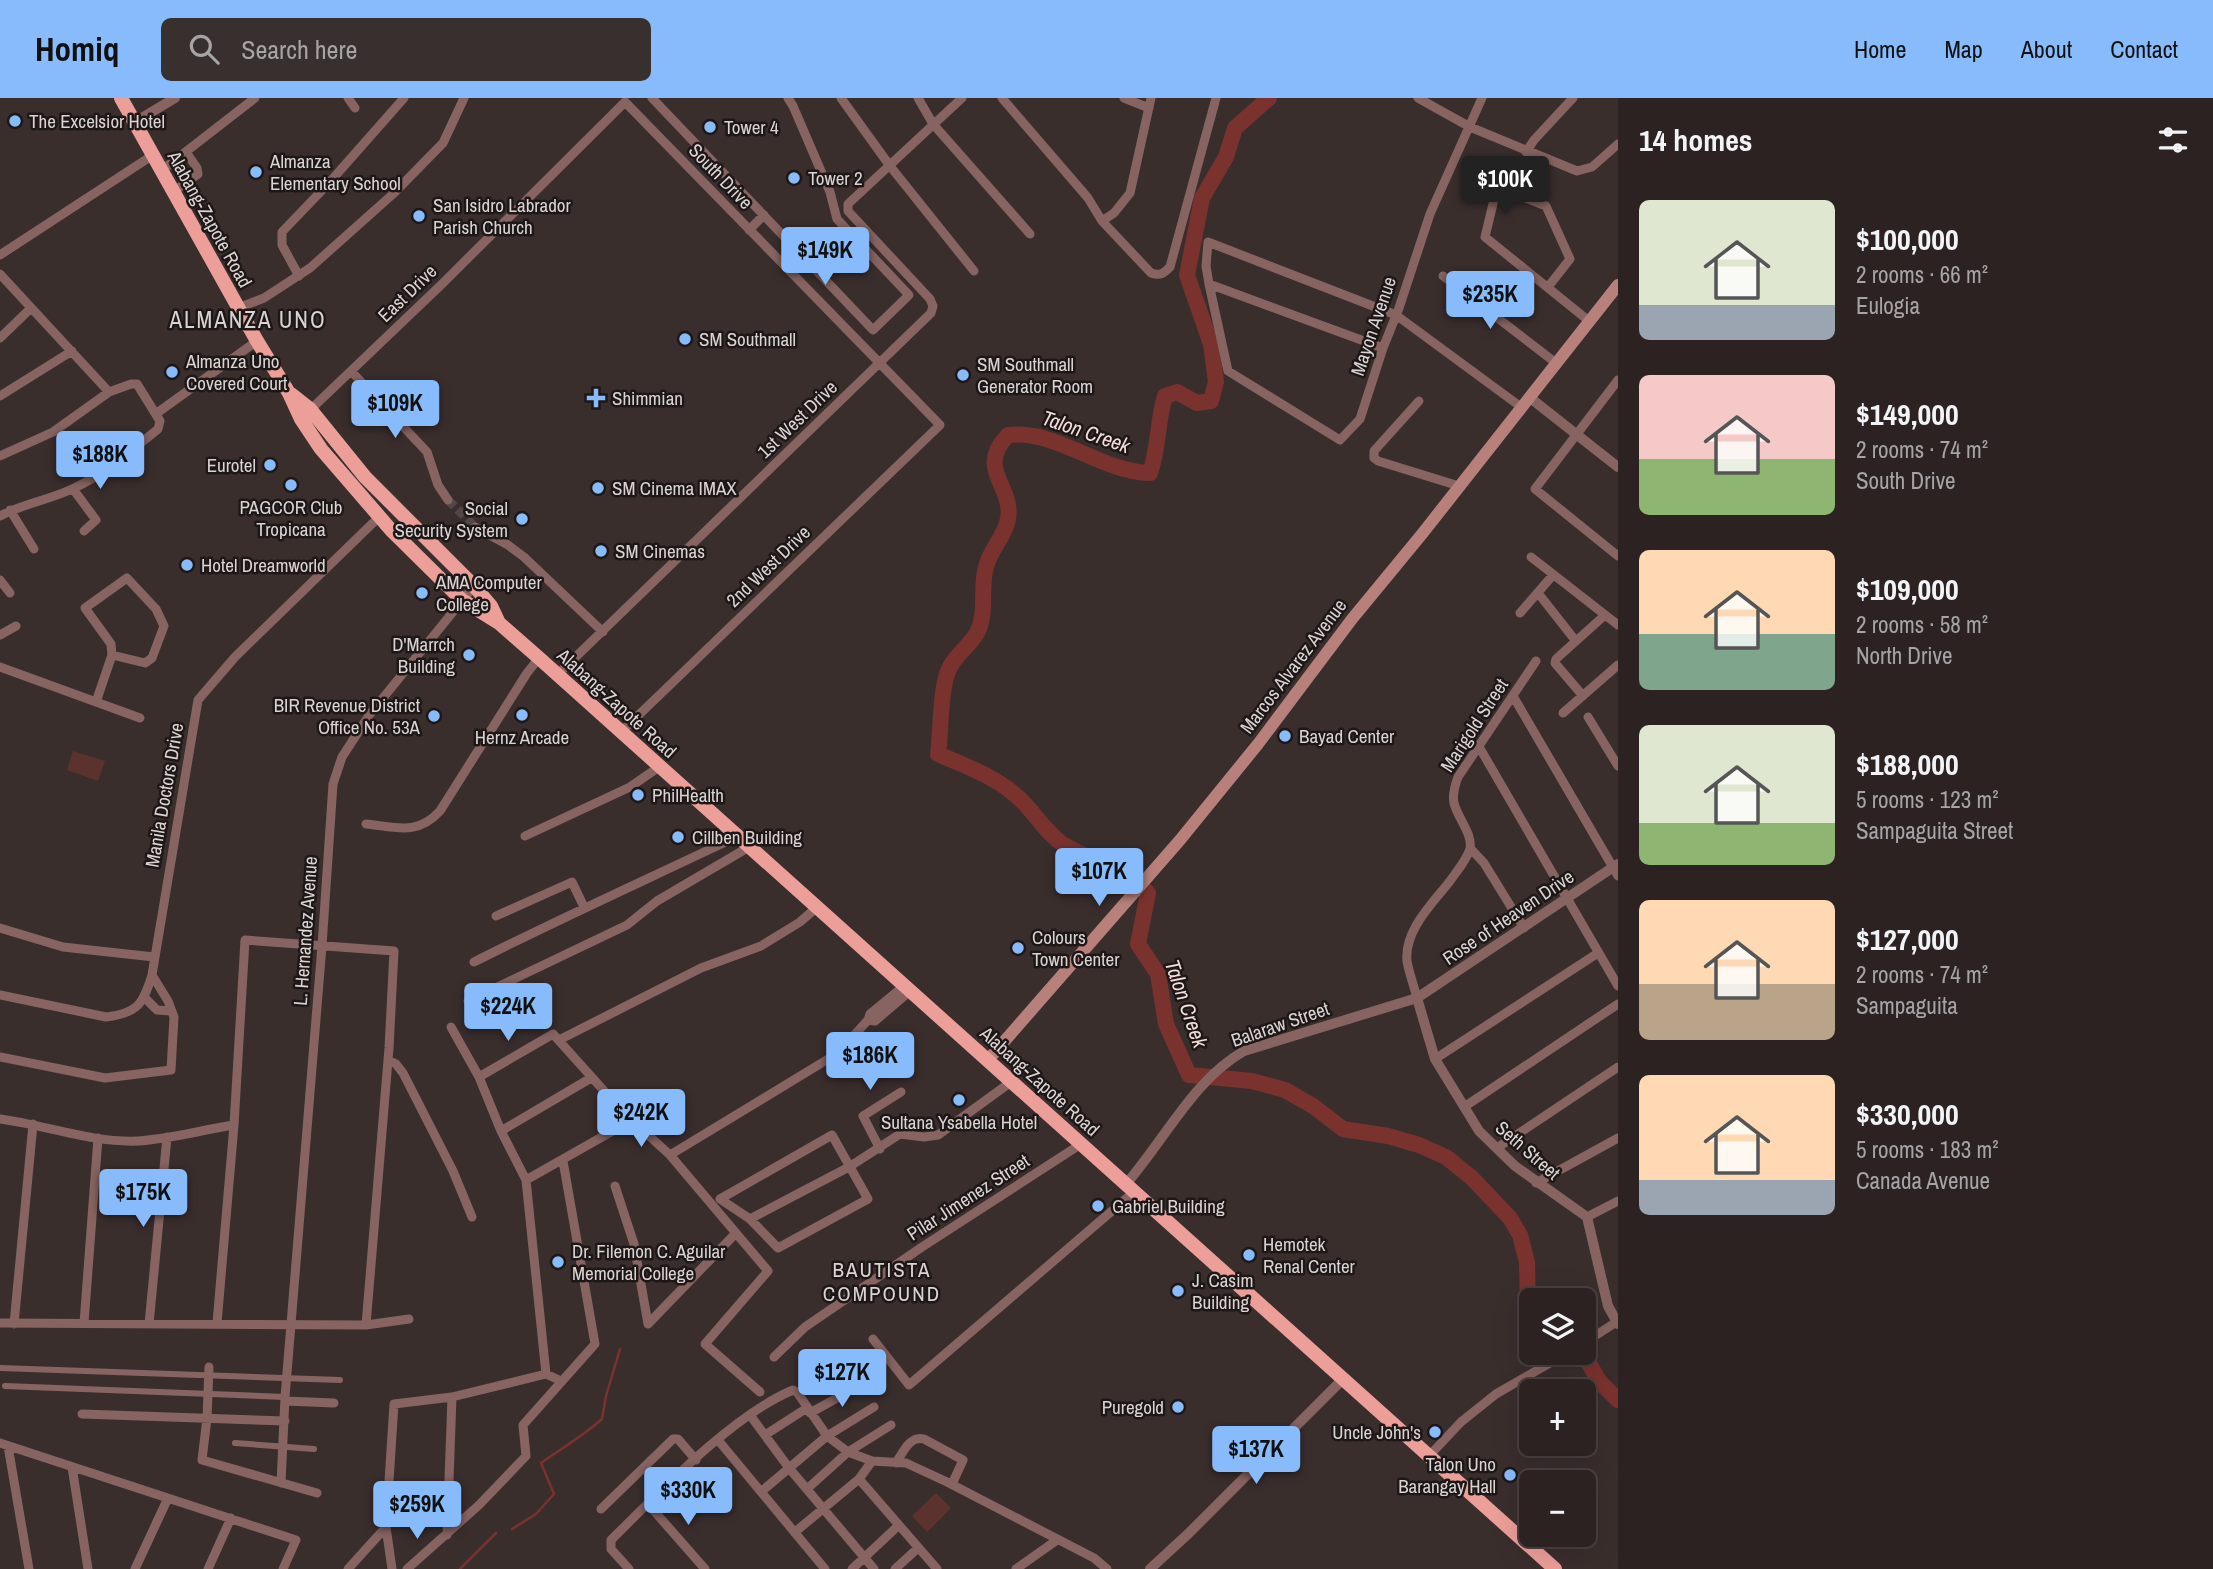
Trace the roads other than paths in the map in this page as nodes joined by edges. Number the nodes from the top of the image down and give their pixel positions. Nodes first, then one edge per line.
1 (121, 98) edge
2 (175, 98) edge
3 (255, 98) edge
4 (348, 98) edge
5 (404, 98) edge
6 (464, 98) edge
7 (652, 98) edge
8 (788, 98) edge
9 (841, 98) edge
10 (918, 98) edge
11 (962, 98) edge
12 (1002, 98) edge
13 (1124, 98) edge
14 (1151, 98) edge
15 (1216, 98) edge
16 (1482, 98) edge
17 (1573, 98) edge
18 (1423, 99) edge
19 (625, 102) joint
20 (355, 108) dead end
21 (1149, 108) junction
22 (135, 122) junction
23 (933, 124) junction
24 (1470, 127) junction
25 (1618, 144) edge
26 (186, 152) junction
27 (1526, 152) junction
28 (153, 155) junction
29 (890, 166) junction
30 (161, 171) junction
31 (173, 192) junction
32 (764, 215) junction
33 (1102, 221) junction
34 (749, 230) junction
35 (1030, 234) dead end
36 (0, 256) edge
37 (974, 271) dead end
38 (0, 274) edge
39 (299, 276) junction
40 (1443, 276) dead end
41 (1209, 284) junction
42 (1618, 285) edge
43 (1548, 287) junction
44 (238, 307) junction
45 (30, 309) junction
46 (1396, 315) junction
47 (1590, 321) junction
48 (0, 338) edge
49 (257, 341) junction
50 (1383, 348) junction
51 (72, 351) junction
52 (1556, 363) junction
53 (880, 364) junction
54 (351, 371) junction
55 (1618, 380) edge
56 (109, 393) junction
57 (0, 396) edge
58 (1419, 401) dead end
59 (1525, 402) junction
60 (306, 414) junction
61 (159, 417) junction
62 (940, 425) joint
63 (1576, 434) junction
64 (0, 456) edge
65 (1618, 467) edge
66 (1460, 486) junction
67 (74, 489) junction
68 (448, 500) tunnel mouth
69 (10, 510) junction
70 (0, 516) edge
71 (379, 517) junction
72 (475, 527) tunnel mouth
73 (84, 531) dead end
74 (34, 549) dead end
75 (1618, 556) edge
76 (1531, 557) dead end
77 (1553, 575) junction
78 (0, 580) edge
79 (474, 586) junction
80 (10, 593) dead end
81 (1538, 593) junction
82 (462, 600) junction
83 (1520, 613) dead end
84 (1605, 615) junction
85 (499, 623) junction
86 (1618, 625) edge
87 (16, 626) dead end
88 (603, 632) junction
89 (0, 635) edge
90 (1575, 640) junction
91 (112, 655) junction
92 (539, 659) junction
93 (1536, 661) dead end
94 (1618, 665) edge
95 (0, 667) edge
96 (557, 675) junction
97 (1513, 696) junction
98 (1583, 696) junction
99 (96, 702) junction
100 (1563, 713) dead end
101 (1588, 717) dead end
102 (140, 719) dead end
103 (621, 732) junction
104 (1478, 746) junction
105 (1618, 766) edge
106 (659, 767) junction
107 (366, 824) dead end
108 (525, 836) dead end
109 (738, 836) junction
110 (749, 847) junction
111 (1470, 848) junction
112 (1616, 869) edge
113 (1568, 897) junction
114 (584, 907) junction
115 (816, 908) junction
116 (496, 916) dead end
117 (0, 928) edge
118 (1524, 928) junction
119 (322, 946) junction
120 (1598, 953) junction
121 (153, 957) junction
122 (474, 962) dead end
123 (152, 975) junction
124 (1618, 986) edge
125 (907, 989) junction
126 (0, 995) edge
127 (145, 998) junction
128 (1417, 998) junction
129 (468, 1001) dead end
130 (1618, 1004) edge
131 (171, 1011) junction
132 (451, 1027) dead end
133 (556, 1037) junction
134 (0, 1057) edge
135 (1435, 1059) junction
136 (388, 1060) junction
137 (988, 1060) junction
138 (1618, 1067) edge
139 (479, 1077) junction
140 (591, 1078) junction
141 (1011, 1082) junction
142 (901, 1092) dead end
143 (1464, 1107) junction
144 (0, 1119) edge
145 (632, 1121) junction
146 (33, 1124) junction
147 (234, 1125) junction
148 (501, 1131) junction
149 (167, 1137) junction
150 (98, 1138) junction
151 (1618, 1138) edge
152 (1081, 1144) junction
153 (1497, 1148) junction
154 (880, 1149) junction
155 (670, 1155) junction
156 (563, 1161) junction
157 (849, 1167) junction
158 (526, 1180) junction
159 (1536, 1183) junction
160 (615, 1186) dead end
161 (1130, 1188) junction
162 (1618, 1201) edge
163 (472, 1217) dead end
164 (1587, 1217) junction
165 (750, 1219) junction
166 (736, 1233) junction
167 (409, 1319) dead end
168 (1618, 1322) edge
169 (0, 1323) edge
170 (84, 1323) junction
171 (217, 1323) junction
172 (14, 1324) junction
173 (149, 1324) junction
174 (293, 1324) junction
175 (366, 1325) junction
176 (1596, 1336) edge
177 (873, 1339) dead end
178 (774, 1357) dead end
179 (1545, 1365) edge
180 (0, 1367) edge
181 (209, 1371) junction
182 (546, 1374) junction
183 (287, 1377) junction
184 (1343, 1379) junction
185 (340, 1380) dead end
186 (561, 1381) junction
187 (5, 1386) dead end
188 (760, 1392) dead end
189 (209, 1395) junction
190 (452, 1397) junction
191 (836, 1398) dead end
192 (285, 1399) junction
193 (334, 1403) dead end
194 (874, 1407) dead end
195 (808, 1410) junction
196 (82, 1414) dead end
197 (750, 1415) junction
198 (208, 1418) junction
199 (285, 1421) junction
200 (891, 1425) dead end
201 (765, 1435) junction
202 (827, 1436) junction
203 (718, 1440) junction
204 (235, 1443) dead end
205 (4, 1444) edge
206 (284, 1447) junction
207 (314, 1448) dead end
208 (848, 1452) junction
209 (1429, 1456) junction
210 (695, 1461) junction
211 (872, 1461) junction
212 (896, 1463) junction
213 (72, 1467) junction
214 (789, 1468) junction
215 (859, 1479) junction
216 (281, 1483) junction
217 (952, 1485) junction
218 (807, 1489) junction
219 (762, 1491) junction
220 (317, 1493) dead end
221 (168, 1499) junction
222 (648, 1504) junction
223 (823, 1508) junction
224 (601, 1509) dead end
225 (231, 1518) junction
226 (898, 1526) junction
227 (386, 1527) junction
228 (795, 1532) junction
229 (447, 1535) junction
230 (1057, 1540) junction
231 (918, 1548) junction
232 (864, 1558) junction
233 (29, 1569) edge
234 (88, 1569) edge
235 (135, 1569) edge
236 (208, 1569) edge
237 (283, 1569) edge
238 (348, 1569) edge
239 (392, 1569) edge
240 (407, 1569) edge
241 (629, 1569) edge
242 (705, 1569) edge
243 (825, 1569) edge
244 (852, 1569) edge
245 (874, 1569) edge
246 (895, 1569) edge
247 (937, 1569) edge
248 (1016, 1569) edge
249 (1107, 1569) edge
250 (1150, 1569) edge
251 (1555, 1569) edge

1 - 22 highway, Alabang-Zapote Road
2 - 22 street
3 - 26 street
4 - 20 street
5 - 39 street
6 - 39 street
7 - 32 street
8 - 32 street
9 - 29 street
10 - 23 street
11 - 23 street
12 - 33 street
13 - 21 street
14 - 21 street
15 - 33 street
16 - 24 street, Mayon Avenue
17 - 27 street
18 - 24 street
19 - 34 street, South Drive
19 - 54 street, East Drive
21 - 33 street
22 - 28 highway, Alabang-Zapote Road
23 - 29 street
23 - 35 street
24 - 27 street
24 - 46 street, Mayon Avenue
25 - 27 street
26 - 30 street
26 - 31 street
28 - 30 highway, Alabang-Zapote Road
28 - 36 street
29 - 37 street
29 - 53 street, 1st West Drive
30 - 31 highway, Alabang-Zapote Road
31 - 44 highway, Alabang-Zapote Road
32 - 34 street
34 - 53 street, South Drive
38 - 45 street
39 - 44 street
40 - 52 street
41 - 46 street
41 - 50 street
41 - 50 street, Mayon Avenue
42 - 47 main road, Marcos Alvarez Avenue
43 - 43 street
43 - 47 street
44 - 49 highway, Alabang-Zapote Road
45 - 48 street
45 - 51 street
46 - 50 street, Mayon Avenue
46 - 59 street
47 - 52 main road, Marcos Alvarez Avenue
49 - 60 highway, Alabang-Zapote Road
49 - 61 street
51 - 56 street
51 - 57 street
52 - 59 main road, Marcos Alvarez Avenue
53 - 62 street, South Drive
53 - 88 street, 1st West Drive
54 - 60 street, East Drive
54 - 68 street
55 - 63 street
56 - 61 street
56 - 64 street
58 - 66 street
59 - 63 street
59 - 66 main road, Marcos Alvarez Avenue
60 - 71 highway, Alabang-Zapote Road
60 - 79 highway, Alabang-Zapote Road
61 - 67 street
62 - 103 street, 2nd West Drive
63 - 65 street
63 - 75 street
66 - 137 main road, Marcos Alvarez Avenue
67 - 69 street
67 - 73 street
69 - 70 street
69 - 74 street
71 - 82 highway, Alabang-Zapote Road
71 - 121 street, Manila Doctors Drive
72 - 88 street
76 - 77 street
77 - 81 street
77 - 84 street
78 - 80 street
79 - 82 street, L. Hernandez Avenue
79 - 85 highway, Alabang-Zapote Road
81 - 83 street
81 - 90 street
82 - 85 highway, Alabang-Zapote Road
82 - 119 street, L. Hernandez Avenue
84 - 86 street
84 - 90 street
85 - 92 highway, Alabang-Zapote Road
87 - 89 street
88 - 96 street, 1st West Drive
90 - 98 street
91 - 91 street
91 - 99 street
92 - 96 highway, Alabang-Zapote Road
92 - 107 street
93 - 97 street, Marigold Street
94 - 98 street
95 - 99 street
96 - 103 highway, Alabang-Zapote Road
97 - 104 street, Marigold Street
97 - 112 street
98 - 100 street
99 - 102 street
101 - 105 street
103 - 106 highway, Alabang-Zapote Road
104 - 111 street, Marigold Street
104 - 113 street
106 - 108 street
106 - 109 highway, Alabang-Zapote Road
109 - 110 highway, Alabang-Zapote Road
109 - 114 street
110 - 115 highway, Alabang-Zapote Road
110 - 129 street
111 - 118 street, Marigold Street
111 - 128 street
112 - 113 street, Rose of Heaven Drive
113 - 118 street, Rose of Heaven Drive
113 - 120 street
114 - 116 street
114 - 122 street
115 - 125 highway, Alabang-Zapote Road
115 - 133 street
117 - 121 street
118 - 128 street, Rose of Heaven Drive
119 - 136 street
119 - 147 street
119 - 174 street, L. Hernandez Avenue
120 - 124 street
120 - 135 street
121 - 123 street, Manila Doctors Drive
123 - 127 street, Manila Doctors Drive
123 - 131 street
125 - 137 highway, Alabang-Zapote Road
125 - 155 street
126 - 127 street
127 - 131 street
128 - 135 street, Seth Street
128 - 161 street, Balaraw Street
130 - 143 street
131 - 134 street
132 - 139 street
133 - 139 street
133 - 140 street
135 - 143 street, Seth Street
136 - 163 street
136 - 175 street
137 - 141 highway, Alabang-Zapote Road
138 - 153 street
139 - 148 street
140 - 145 street
140 - 148 street
141 - 152 highway, Alabang-Zapote Road
141 - 154 street
142 - 154 street
143 - 153 street, Seth Street
144 - 146 street
145 - 155 street
145 - 156 street
146 - 150 street
146 - 172 street
147 - 149 street
147 - 171 street
148 - 158 street
149 - 150 street
149 - 173 street
150 - 170 street
151 - 159 street
152 - 161 highway, Alabang-Zapote Road
152 - 178 street, Pilar Jimenez Street
153 - 159 street, Seth Street
154 - 157 street
155 - 166 street
156 - 158 street
156 - 186 street
157 - 165 street
157 - 165 street
157 - 165 street
158 - 182 street
159 - 164 street, Seth Street
160 - 166 street
161 - 177 street
161 - 184 highway, Alabang-Zapote Road
162 - 164 street
164 - 168 street
166 - 188 street
167 - 175 street
168 - 176 street
169 - 172 street
170 - 172 street
170 - 173 street
171 - 173 street
171 - 174 street
174 - 175 street
174 - 183 street, L. Hernandez Avenue
179 - 209 street
180 - 181 street
181 - 183 street
181 - 189 street
182 - 186 street
182 - 190 street
183 - 185 street
183 - 192 street, L. Hernandez Avenue
184 - 209 highway, Alabang-Zapote Road
184 - 250 street
186 - 229 street
187 - 189 street
189 - 192 street
189 - 198 street
190 - 227 street
190 - 229 street
191 - 195 street
192 - 193 street
192 - 199 street, L. Hernandez Avenue
194 - 202 street
195 - 197 street
195 - 201 street
195 - 202 street
196 - 198 street
197 - 201 street
197 - 203 street
198 - 199 street
198 - 216 street
199 - 206 street, L. Hernandez Avenue
200 - 208 street
201 - 214 street
202 - 208 street
202 - 214 street
203 - 210 street
203 - 219 street
204 - 206 street
205 - 213 street
205 - 233 street
206 - 207 street
206 - 216 street, L. Hernandez Avenue
208 - 211 street
208 - 218 street
209 - 251 highway, Alabang-Zapote Road
210 - 222 street
210 - 224 street
211 - 212 street
211 - 215 street
212 - 217 street
212 - 217 street
213 - 221 street
213 - 234 street
214 - 218 street
214 - 219 street
215 - 223 street
215 - 226 street
216 - 220 street
217 - 230 street
218 - 223 street
219 - 228 street
221 - 225 street
221 - 235 street
222 - 241 street
222 - 242 street
223 - 228 street
223 - 232 street
225 - 236 street
225 - 237 street
226 - 231 street
226 - 232 street
227 - 238 street
227 - 239 street
228 - 243 street
229 - 240 street
230 - 248 street
230 - 249 street
231 - 246 street
231 - 247 street
232 - 244 street
232 - 245 street

